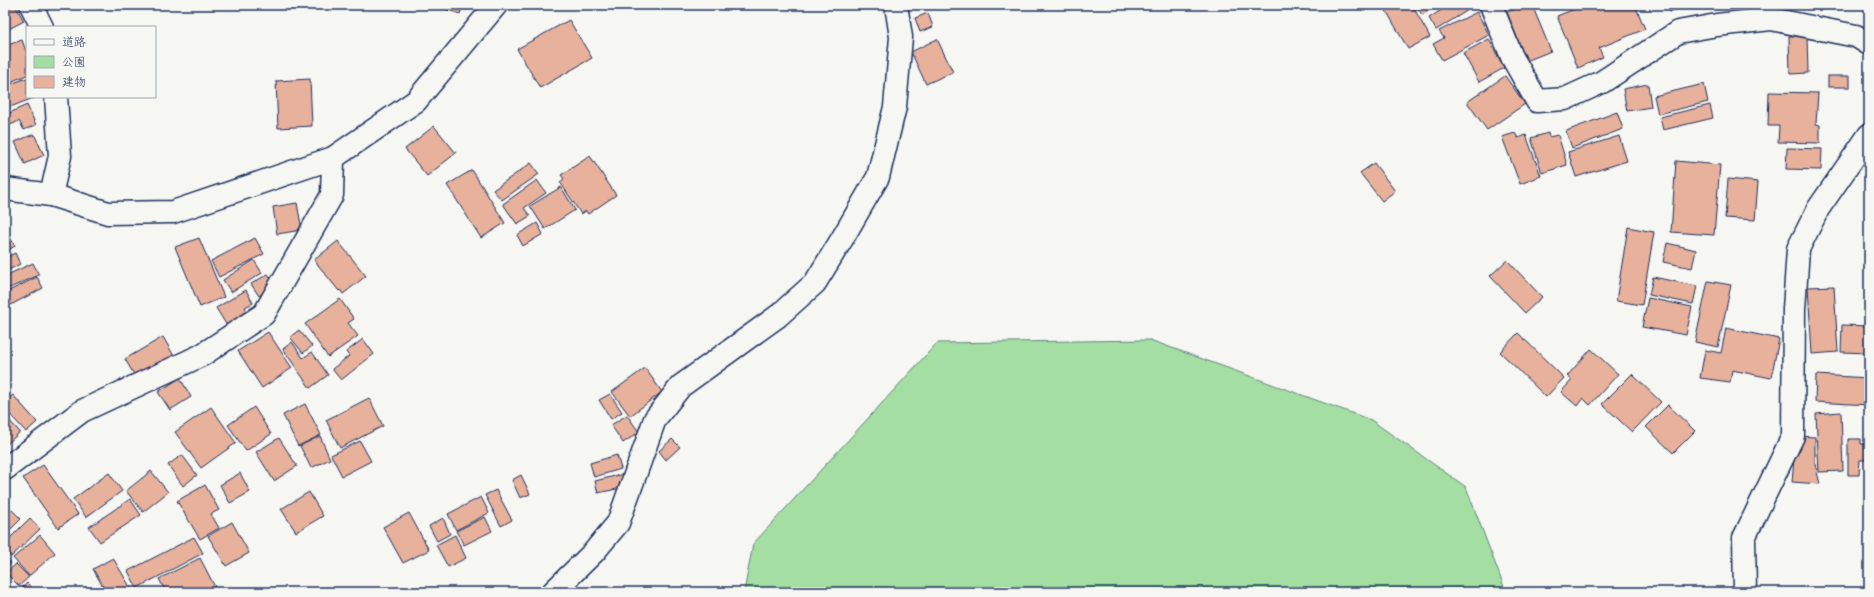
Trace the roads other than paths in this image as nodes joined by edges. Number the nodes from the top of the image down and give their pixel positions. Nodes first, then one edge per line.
1 (32, 5) edge
2 (496, 5) edge
3 (896, 5) edge
4 (1491, 5) edge
5 (42, 26) edge
6 (1869, 44) edge
7 (56, 98) edge
8 (1869, 135) edge
9 (333, 158) junction
10 (5, 189) edge
11 (51, 195) junction
12 (5, 469) edge
13 (553, 592) edge
14 (1745, 592) edge

1 - 5 street
2 - 9 street
3 - 13 street
4 - 6 street
7 - 11 street
8 - 14 street
9 - 11 street
9 - 12 street
10 - 11 street

